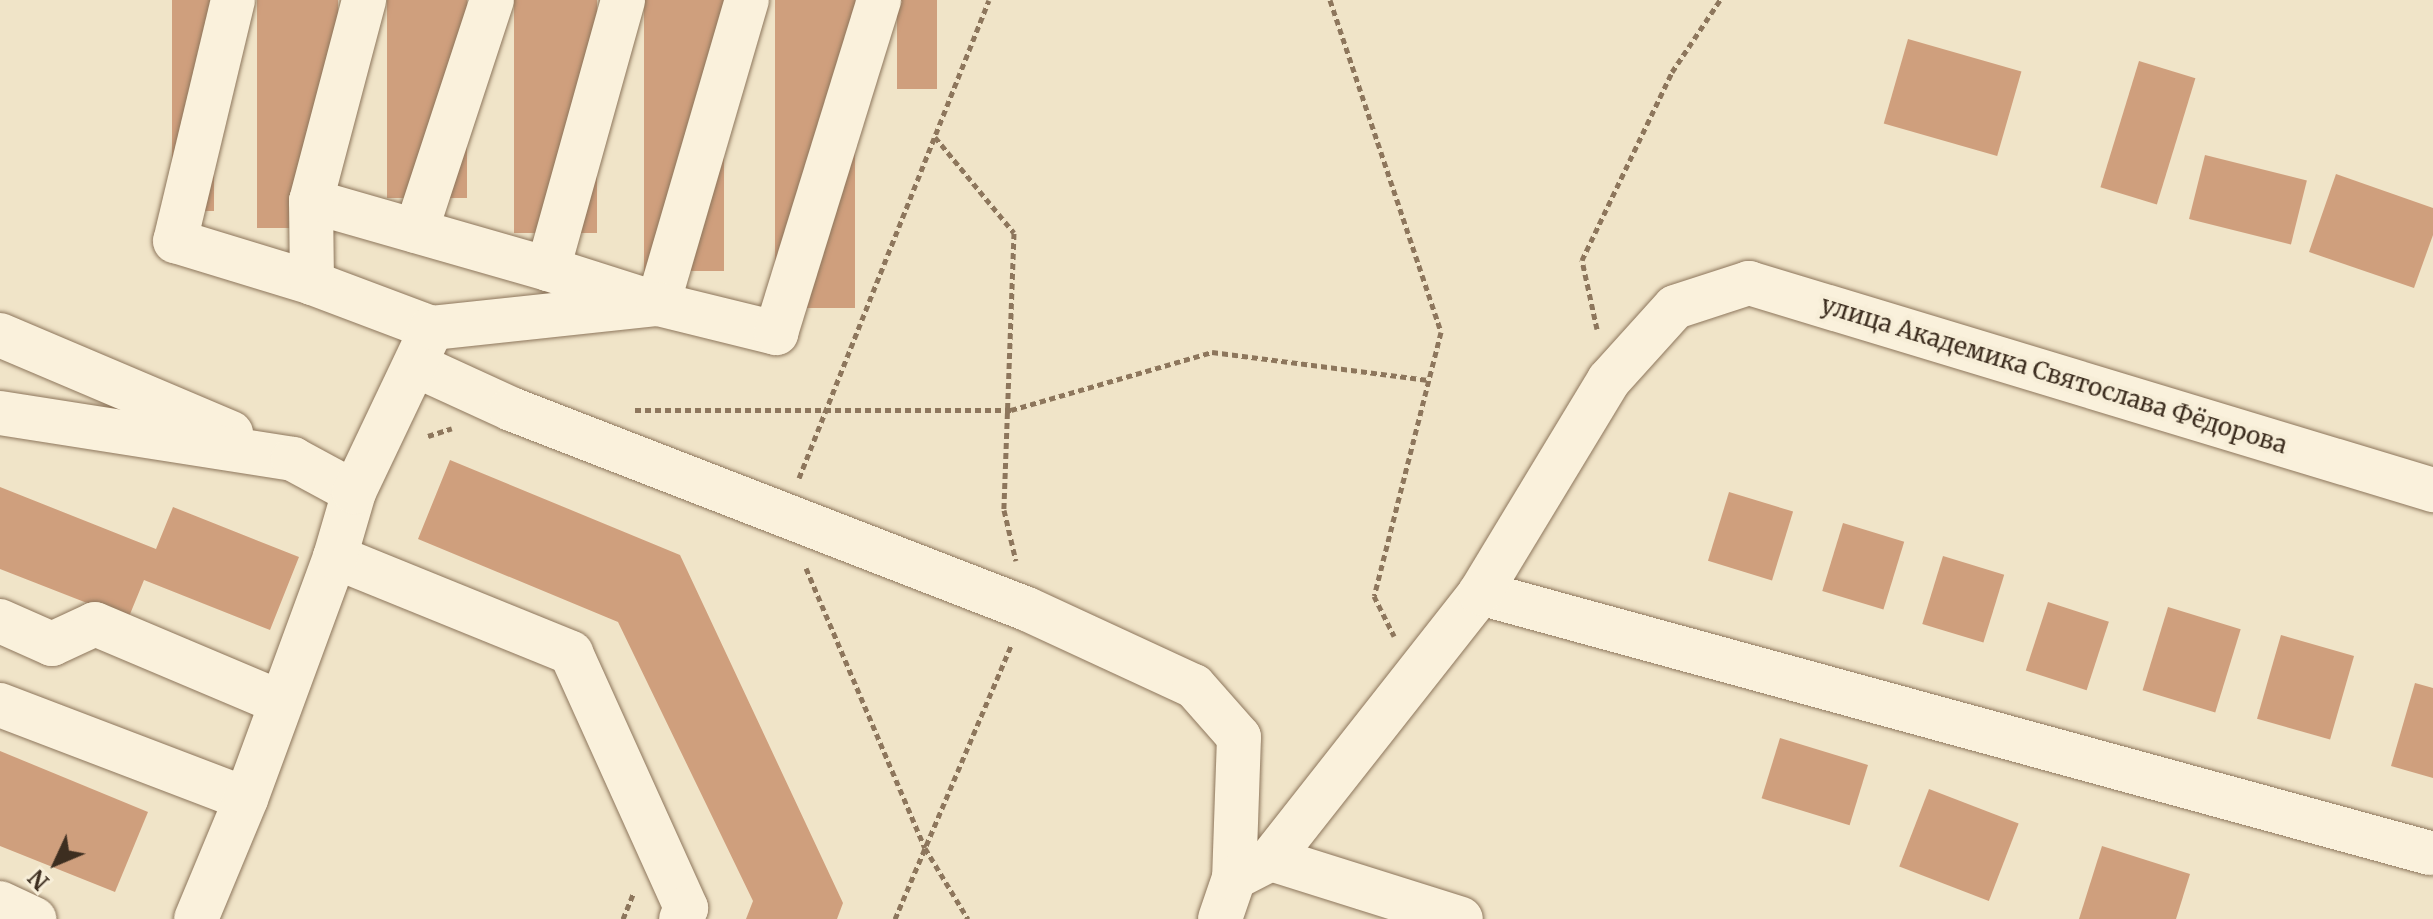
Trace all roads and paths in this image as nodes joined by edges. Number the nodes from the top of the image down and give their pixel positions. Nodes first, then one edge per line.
1 (233, 0) edge
2 (364, 0) edge
3 (492, 0) edge
4 (623, 0) edge
5 (747, 0) edge
6 (879, 0) edge
7 (989, 0) edge
8 (1330, 0) edge
9 (1720, 0) edge
10 (934, 136) junction
11 (311, 201) junction
12 (416, 231) junction
13 (548, 269) junction
14 (312, 283) junction
15 (658, 304) junction
16 (0, 335) edge
17 (424, 346) junction
18 (1428, 380) junction
19 (1609, 380) junction
20 (511, 409) junction
21 (621, 410) dead end
22 (1011, 410) junction
23 (827, 412) junction
24 (0, 413) edge
25 (375, 453) junction
26 (293, 459) junction
27 (2433, 490) edge
28 (354, 492) junction
29 (783, 515) junction
30 (335, 557) junction
31 (1480, 593) junction
32 (1027, 609) junction
33 (0, 621) edge
34 (1414, 677) junction
35 (280, 702) junction
36 (0, 705) edge
37 (246, 799) junction
38 (925, 848) junction
39 (2430, 853) dead end
40 (1252, 868) junction
41 (0, 903) edge
42 (35, 919) edge
43 (196, 919) edge
44 (681, 919) edge
45 (895, 919) edge
46 (968, 919) edge
47 (1220, 919) edge
48 (1461, 919) edge

1 - 14 street
2 - 11 street
3 - 12 street
4 - 13 street
5 - 15 street
6 - 15 street
7 - 10 path
8 - 18 path
9 - 19 path
10 - 22 path
10 - 23 path
11 - 12 street
11 - 14 street
12 - 13 street
13 - 15 street
14 - 17 street
15 - 17 street
16 - 26 street
17 - 20 street
17 - 25 street
18 - 22 path
18 - 34 path
19 - 27 street, улица Академика Святослава Фёдорова
19 - 31 street
20 - 25 path
20 - 29 street
21 - 23 path
22 - 23 path
22 - 32 path
23 - 29 path
24 - 26 street
25 - 28 street
26 - 28 street
28 - 30 street
29 - 32 street
29 - 38 path
30 - 35 street
30 - 44 street
31 - 34 street
31 - 39 street
32 - 38 path
32 - 40 street
33 - 35 street
34 - 40 street
35 - 37 street
36 - 37 street
37 - 43 street
38 - 45 path
38 - 46 path
40 - 47 street
40 - 48 street
41 - 42 street

